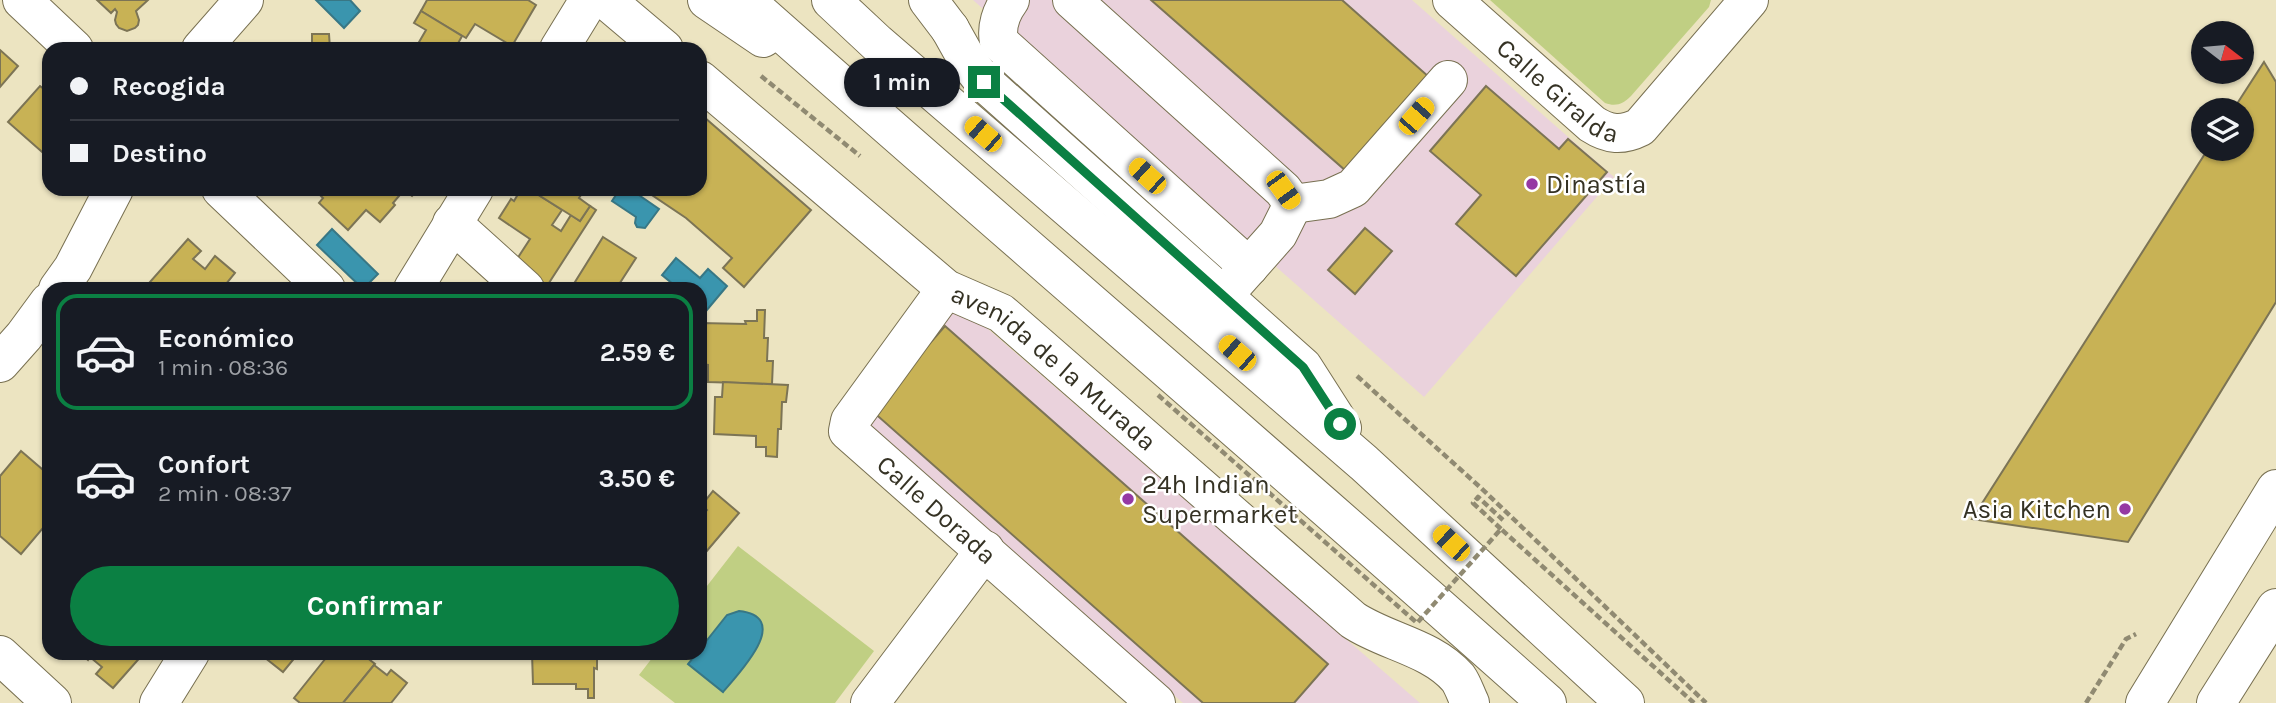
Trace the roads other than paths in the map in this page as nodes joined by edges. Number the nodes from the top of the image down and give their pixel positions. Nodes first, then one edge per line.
1 (22, 0) edge
2 (244, 0) edge
3 (589, 0) edge
4 (606, 0) edge
5 (707, 0) edge
6 (745, 0) edge
7 (831, 0) edge
8 (1010, 0) edge
9 (1072, 0) edge
10 (1452, 0) edge
11 (1749, 0) edge
12 (943, 10) edge
13 (67, 42) edge
14 (207, 42) edge
15 (563, 42) edge
16 (656, 42) edge
17 (1448, 80) dead end
18 (707, 86) edge
19 (851, 95) junction
20 (110, 196) edge
21 (228, 196) edge
22 (469, 196) edge
23 (1293, 204) junction
24 (452, 223) junction
25 (1249, 267) junction
26 (63, 282) edge
27 (319, 282) edge
28 (417, 282) edge
29 (518, 282) edge
30 (946, 289) junction
31 (1223, 296) junction
32 (42, 312) edge
33 (0, 363) edge
34 (1364, 463) junction
35 (2276, 489) edge
36 (985, 550) junction
37 (2276, 607) edge
38 (0, 655) edge
39 (186, 660) edge
40 (2221, 698) edge
41 (52, 703) edge
42 (159, 703) edge
43 (870, 703) edge
44 (1156, 703) edge
45 (1469, 703) edge
46 (1547, 703) edge
47 (1625, 703) edge
48 (2145, 703) edge

1 - 13 main road
2 - 14 main road
3 - 15 main road
4 - 16 main road
5 - 19 main road
6 - 19 main road
7 - 34 main road
8 - 25 main road
9 - 23 main road
10 - 11 main road, Calle Giralda
12 - 31 main road
17 - 23 main road
18 - 30 main road, avenida de la Murada
19 - 46 main road
20 - 26 main road
21 - 27 main road
22 - 24 main road
23 - 25 main road
24 - 28 main road
24 - 29 main road
25 - 31 main road
30 - 36 main road, Calle Dorada
30 - 45 main road, avenida de la Murada
31 - 34 main road
32 - 33 main road
34 - 47 main road
35 - 48 main road
36 - 43 main road
36 - 44 main road, Calle Dorada
37 - 40 main road
38 - 41 main road
39 - 42 main road

